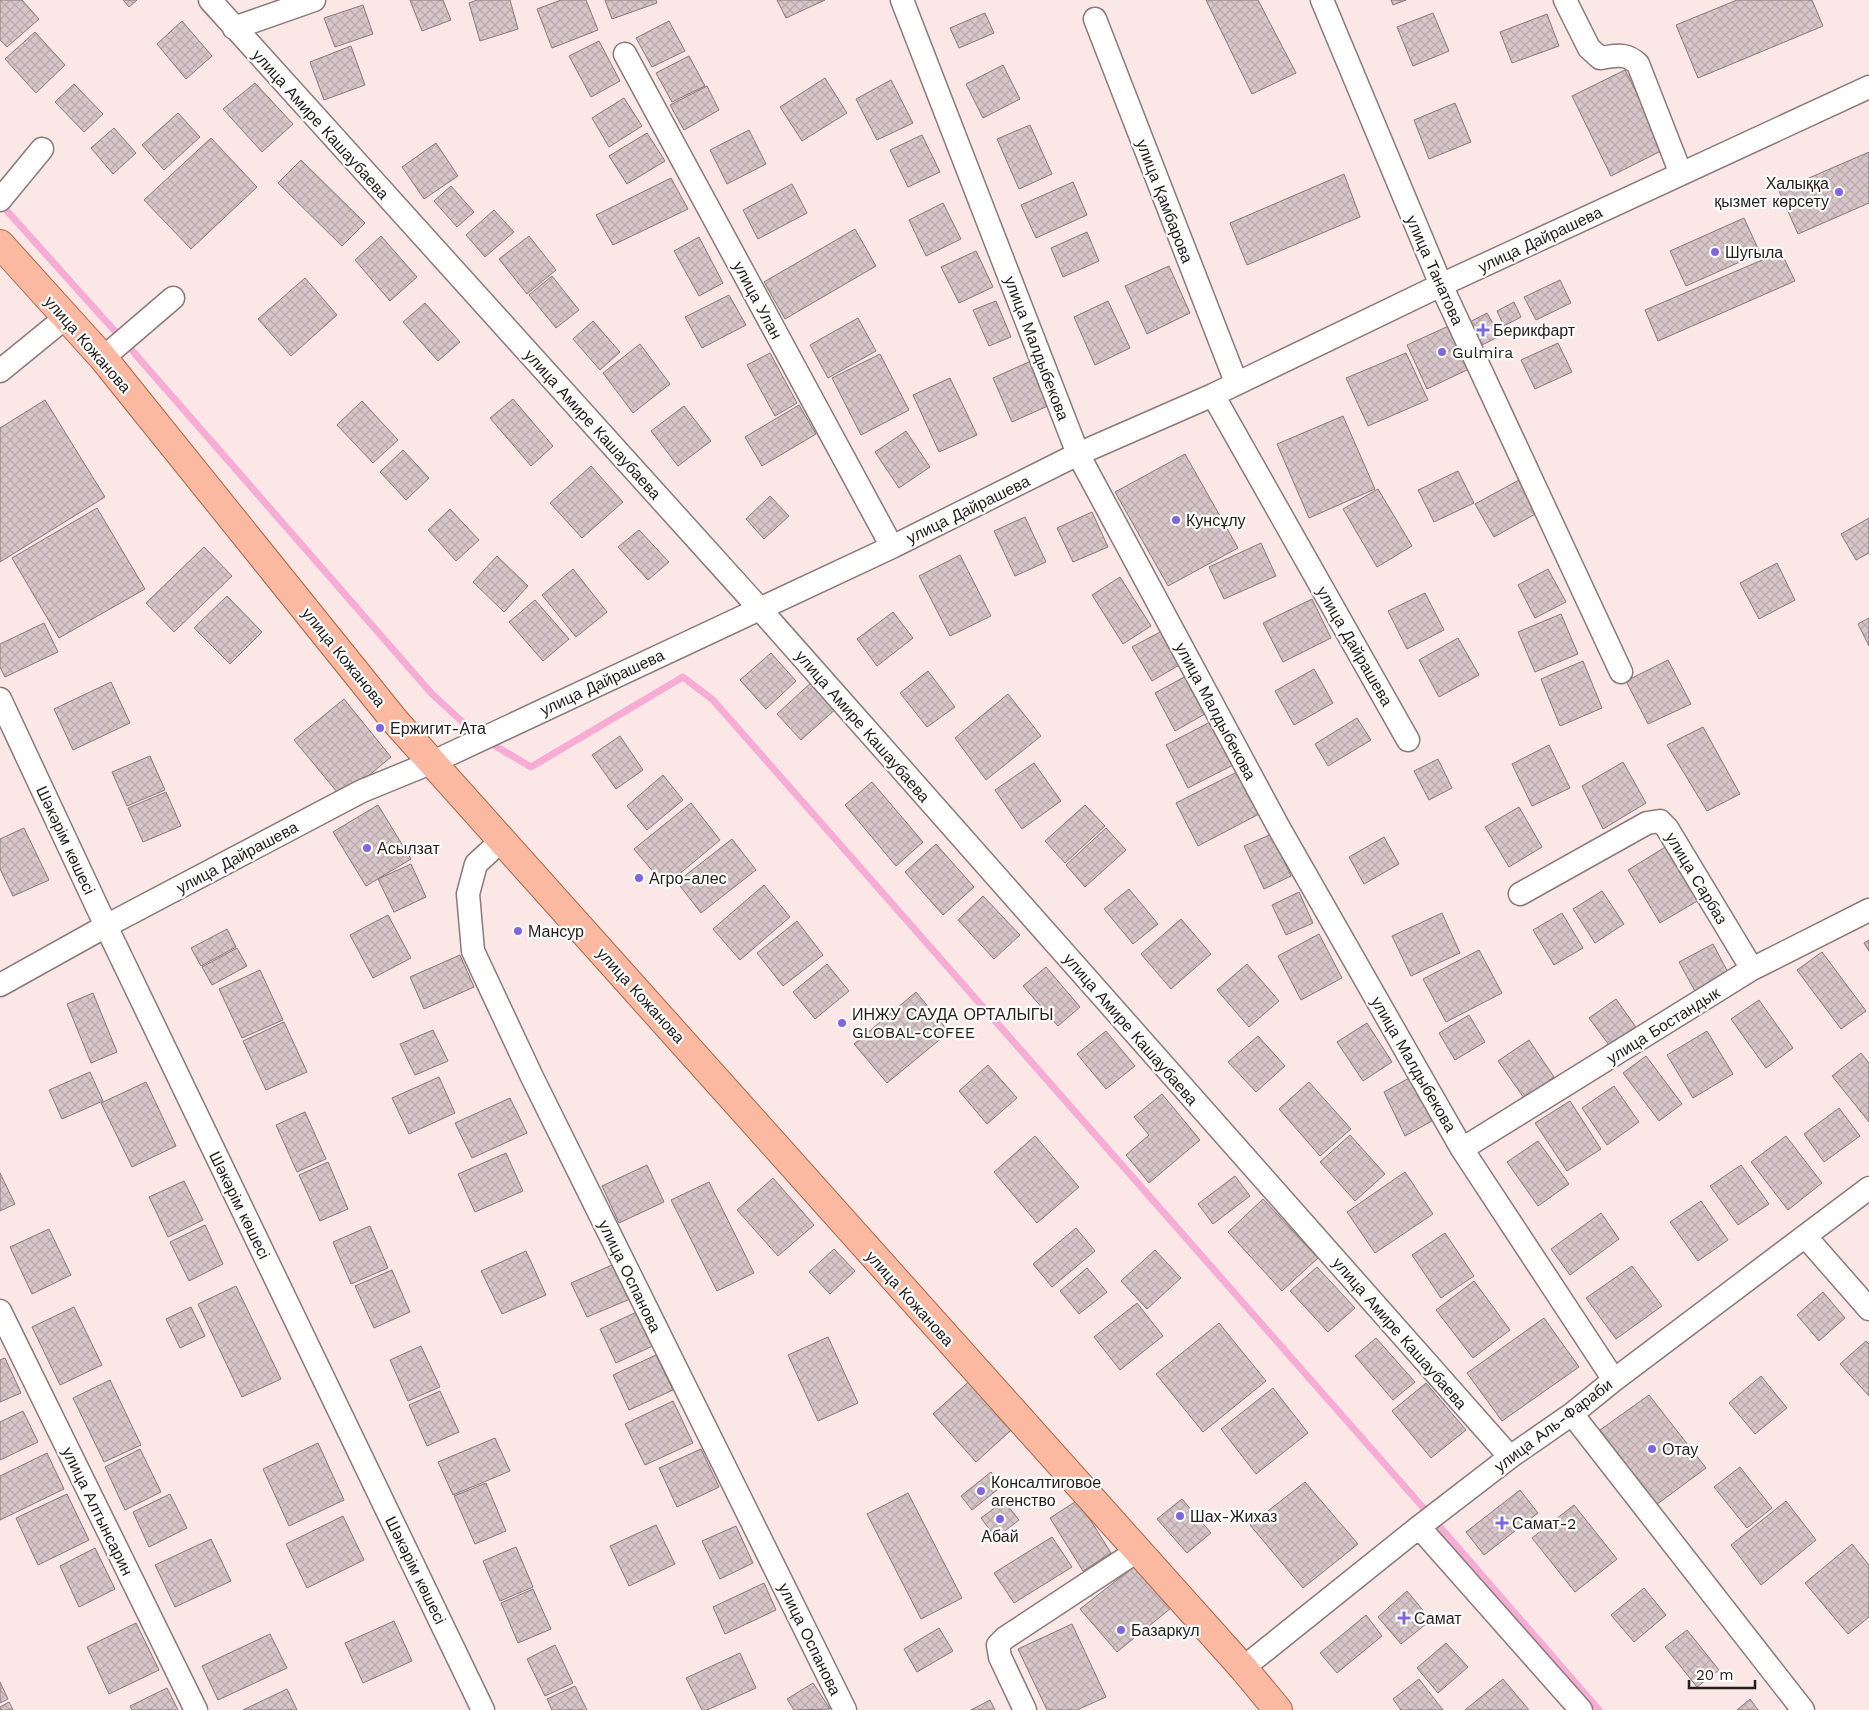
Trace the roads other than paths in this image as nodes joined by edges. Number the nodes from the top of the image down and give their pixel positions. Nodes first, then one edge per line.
1 (210, 0) edge
2 (314, 0) edge
3 (902, 0) edge
4 (1322, 0) edge
5 (1565, 0) edge
6 (1095, 19) dead end
7 (234, 28) junction
8 (625, 54) dead end
9 (1869, 87) edge
10 (42, 150) dead end
11 (1681, 174) junction
12 (0, 200) edge
13 (0, 244) edge
14 (1440, 284) junction
15 (173, 298) dead end
16 (65, 318) junction
17 (103, 358) junction
18 (0, 371) edge
19 (1236, 382) junction
20 (1213, 395) junction
21 (1078, 454) junction
22 (892, 547) junction
23 (759, 608) junction
24 (1621, 672) dead end
25 (0, 699) edge
26 (1408, 740) dead end
27 (433, 762) junction
28 (502, 840) junction
29 (1520, 894) dead end
30 (1869, 910) edge
31 (106, 926) junction
32 (1752, 969) junction
33 (0, 985) edge
34 (1462, 1149) junction
35 (1869, 1188) edge
36 (1805, 1236) junction
37 (1869, 1309) edge
38 (0, 1311) edge
39 (1614, 1380) junction
40 (1572, 1414) junction
41 (1510, 1458) junction
42 (1418, 1526) junction
43 (1137, 1551) junction
44 (1242, 1668) junction
45 (196, 1710) edge
46 (483, 1710) edge
47 (845, 1710) edge
48 (1025, 1710) edge
49 (1278, 1710) edge
50 (1581, 1710) edge
51 (1803, 1710) edge

1 - 7 street, улица Амире Кашаубаева
2 - 7 street
3 - 21 street, улица Малдыбекова
4 - 14 street, улица Танатова
5 - 11 street
6 - 19 street, улица Қамбарова
7 - 23 street, улица Амире Кашаубаева
8 - 22 street, улица Улан
9 - 11 street, улица Дайрашева
10 - 12 street
11 - 14 street, улица Дайрашева
13 - 16 main road, улица Кожанова
14 - 19 street, улица Дайрашева
14 - 24 street, улица Танатова
15 - 17 street
16 - 17 main road, улица Кожанова
16 - 18 street
17 - 27 main road, улица Кожанова
19 - 20 street, улица Дайрашева
20 - 21 street, улица Дайрашева
20 - 26 street, улица Дайрашева
21 - 22 street, улица Дайрашева
21 - 34 street, улица Малдыбекова
22 - 23 street, улица Дайрашева
23 - 27 street, улица Дайрашева
23 - 41 street, улица Амире Кашаубаева
25 - 31 street, Шәкәрім көшесі
27 - 28 main road, улица Кожанова
27 - 31 street, улица Дайрашева
28 - 43 main road, улица Кожанова
28 - 47 street, улица Оспанова
29 - 32 street, улица Сарбаз
30 - 32 street, улица Бостандык
31 - 33 street, улица Дайрашева
31 - 46 street, Шәкәрім көшесі
32 - 34 street, улица Бостандык
34 - 39 street, улица Малдыбекова
35 - 36 street, улица Аль-Фараби
36 - 37 street
36 - 39 street, улица Аль-Фараби
38 - 45 street, улица Алтынсарин
39 - 40 street, улица Аль-Фараби
40 - 41 street, улица Аль-Фараби
40 - 51 street
41 - 42 street, улица Аль-Фараби
42 - 44 street, улица Аль-Фараби
42 - 50 street
43 - 44 main road, улица Кожанова
43 - 48 street
44 - 49 main road, улица Кожанова

